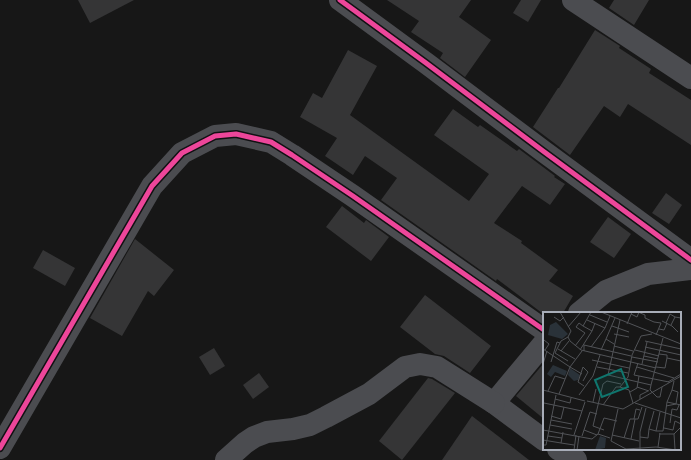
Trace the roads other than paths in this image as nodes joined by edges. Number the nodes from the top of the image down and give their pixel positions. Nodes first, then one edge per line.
1 (340, 0) edge
2 (573, 0) edge
3 (691, 78) edge
4 (691, 260) edge
5 (691, 270) edge
6 (579, 312) edge
7 (543, 329) edge
8 (543, 344) edge
9 (494, 403) junction
10 (543, 439) edge
11 (0, 448) edge
12 (560, 450) edge
13 (226, 460) edge
14 (576, 460) edge

1 - 4 street
2 - 3 street
5 - 6 street
7 - 11 street
8 - 9 street
9 - 10 street
9 - 13 street
12 - 14 street

